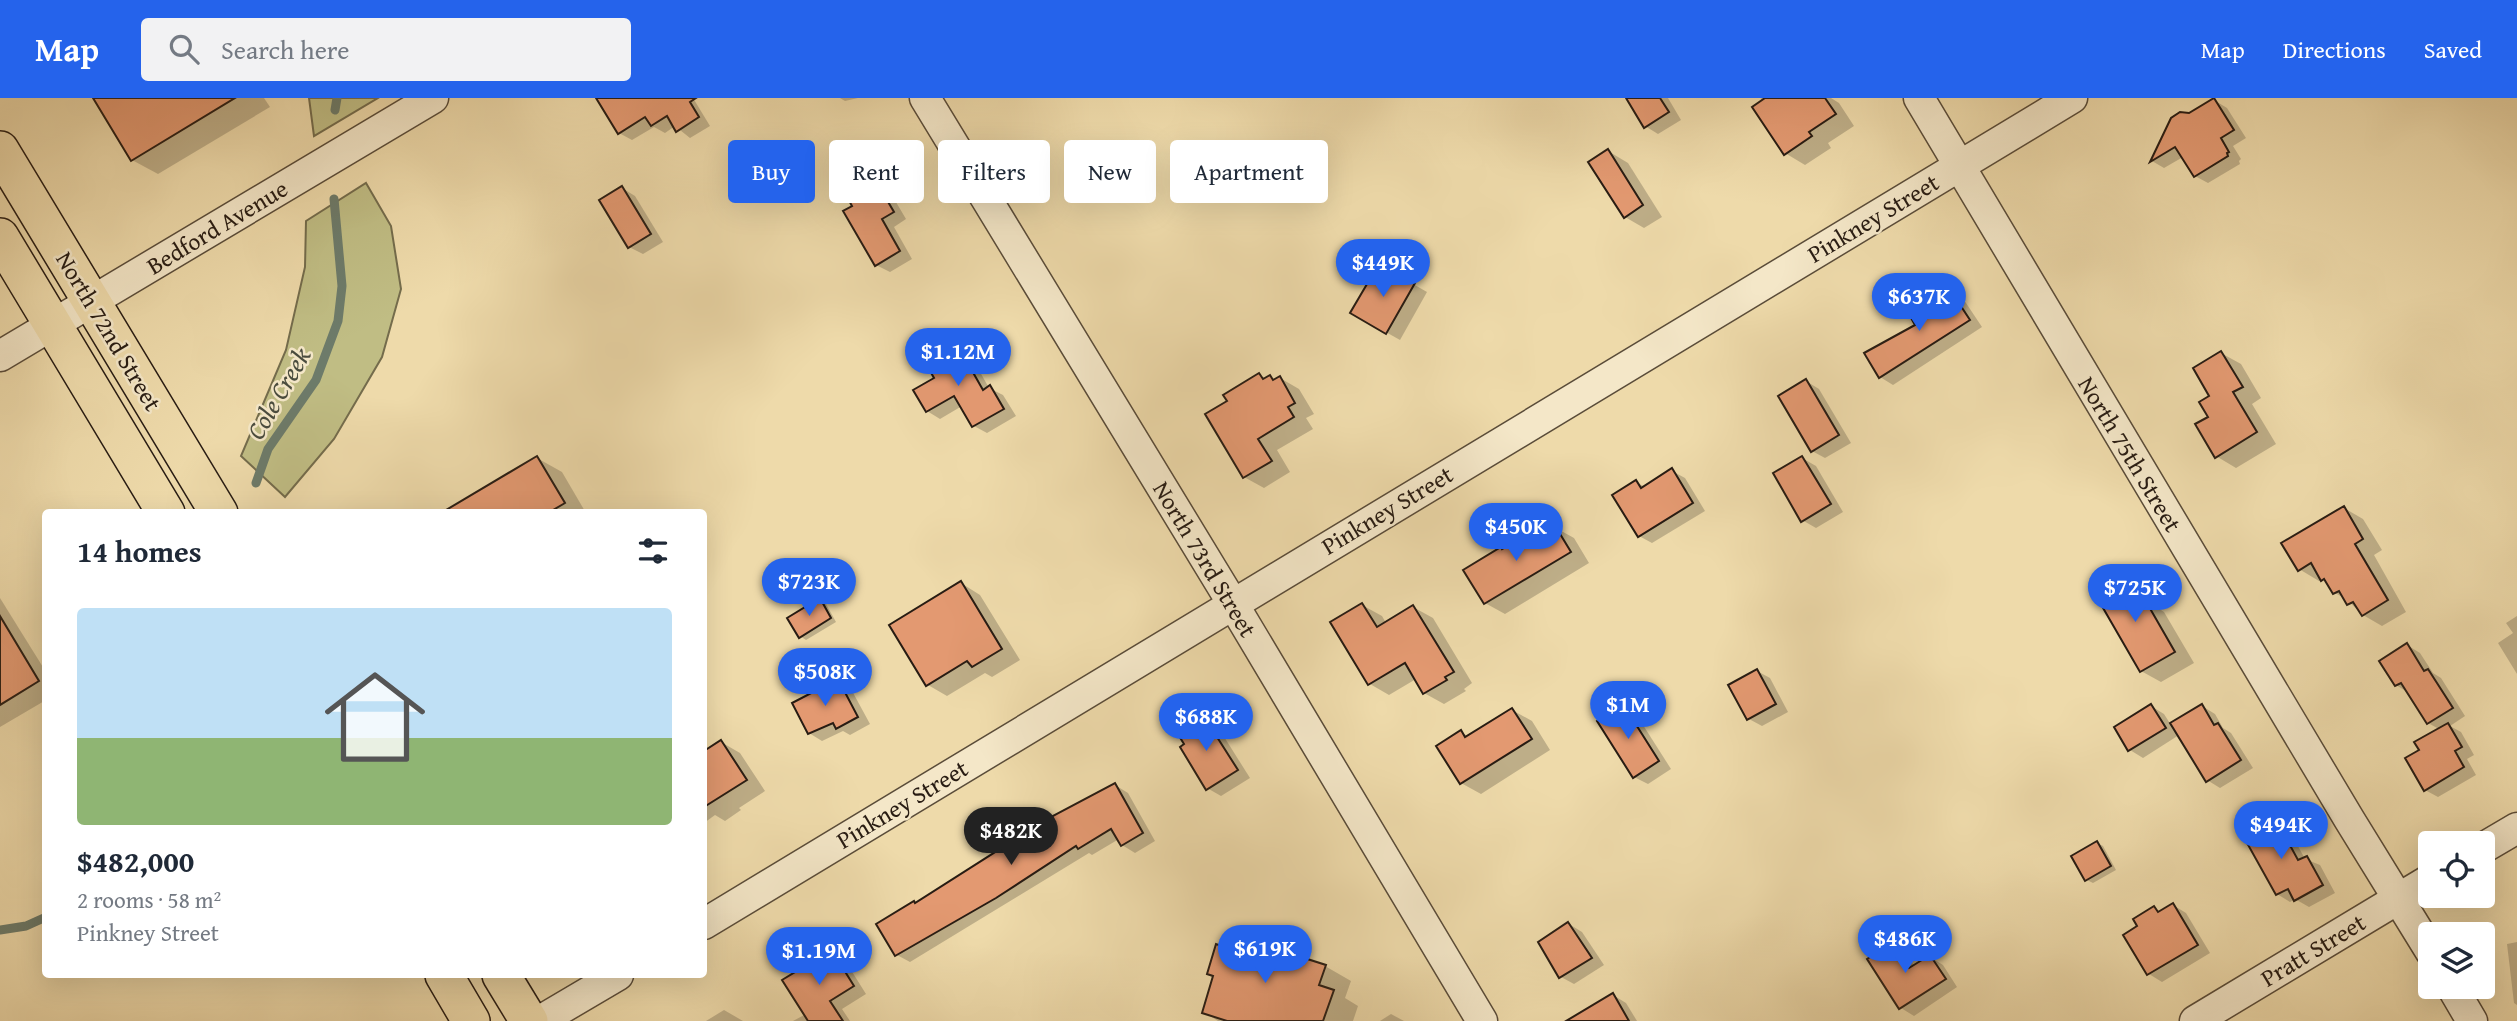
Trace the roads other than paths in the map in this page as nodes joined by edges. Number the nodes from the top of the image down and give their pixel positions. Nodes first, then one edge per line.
1 (433, 98) edge
2 (926, 98) edge
3 (1919, 98) edge
4 (2072, 98) edge
5 (0, 150) edge
6 (1958, 166) junction
7 (0, 237) edge
8 (91, 302) junction
9 (53, 324) junction
10 (0, 356) edge
11 (164, 509) edge
12 (217, 509) edge
13 (1233, 604) junction
14 (2517, 828) edge
15 (2495, 842) edge
16 (2517, 847) edge
17 (2495, 848) edge
18 (2418, 887) edge
19 (2399, 899) junction
20 (707, 922) edge
21 (2418, 930) edge
22 (446, 978) edge
23 (503, 978) edge
24 (613, 978) edge
25 (2459, 999) edge
26 (471, 1021) edge
27 (529, 1021) edge
28 (540, 1021) edge
29 (1482, 1021) edge
30 (2195, 1021) edge
31 (2472, 1021) edge

1 - 8 street, Bedford Avenue
2 - 13 street, North 73rd Street
3 - 6 street, North 75th Street
4 - 6 street, Pinkney Street
5 - 8 main road, North 72nd Street
6 - 13 street, Pinkney Street
6 - 19 street, North 75th Street
7 - 9 main road, North 72nd Street
8 - 9 street, Bedford Avenue
8 - 12 main road, North 72nd Street
9 - 10 street, Bedford Avenue
9 - 11 main road, North 72nd Street
13 - 20 street, Pinkney Street
13 - 29 street, North 73rd Street
14 - 15 street
16 - 17 street
18 - 19 street, Pratt Street
19 - 21 street, North 75th Street
19 - 30 street, Pratt Street
22 - 26 main road
23 - 27 main road
24 - 28 street
25 - 31 street

